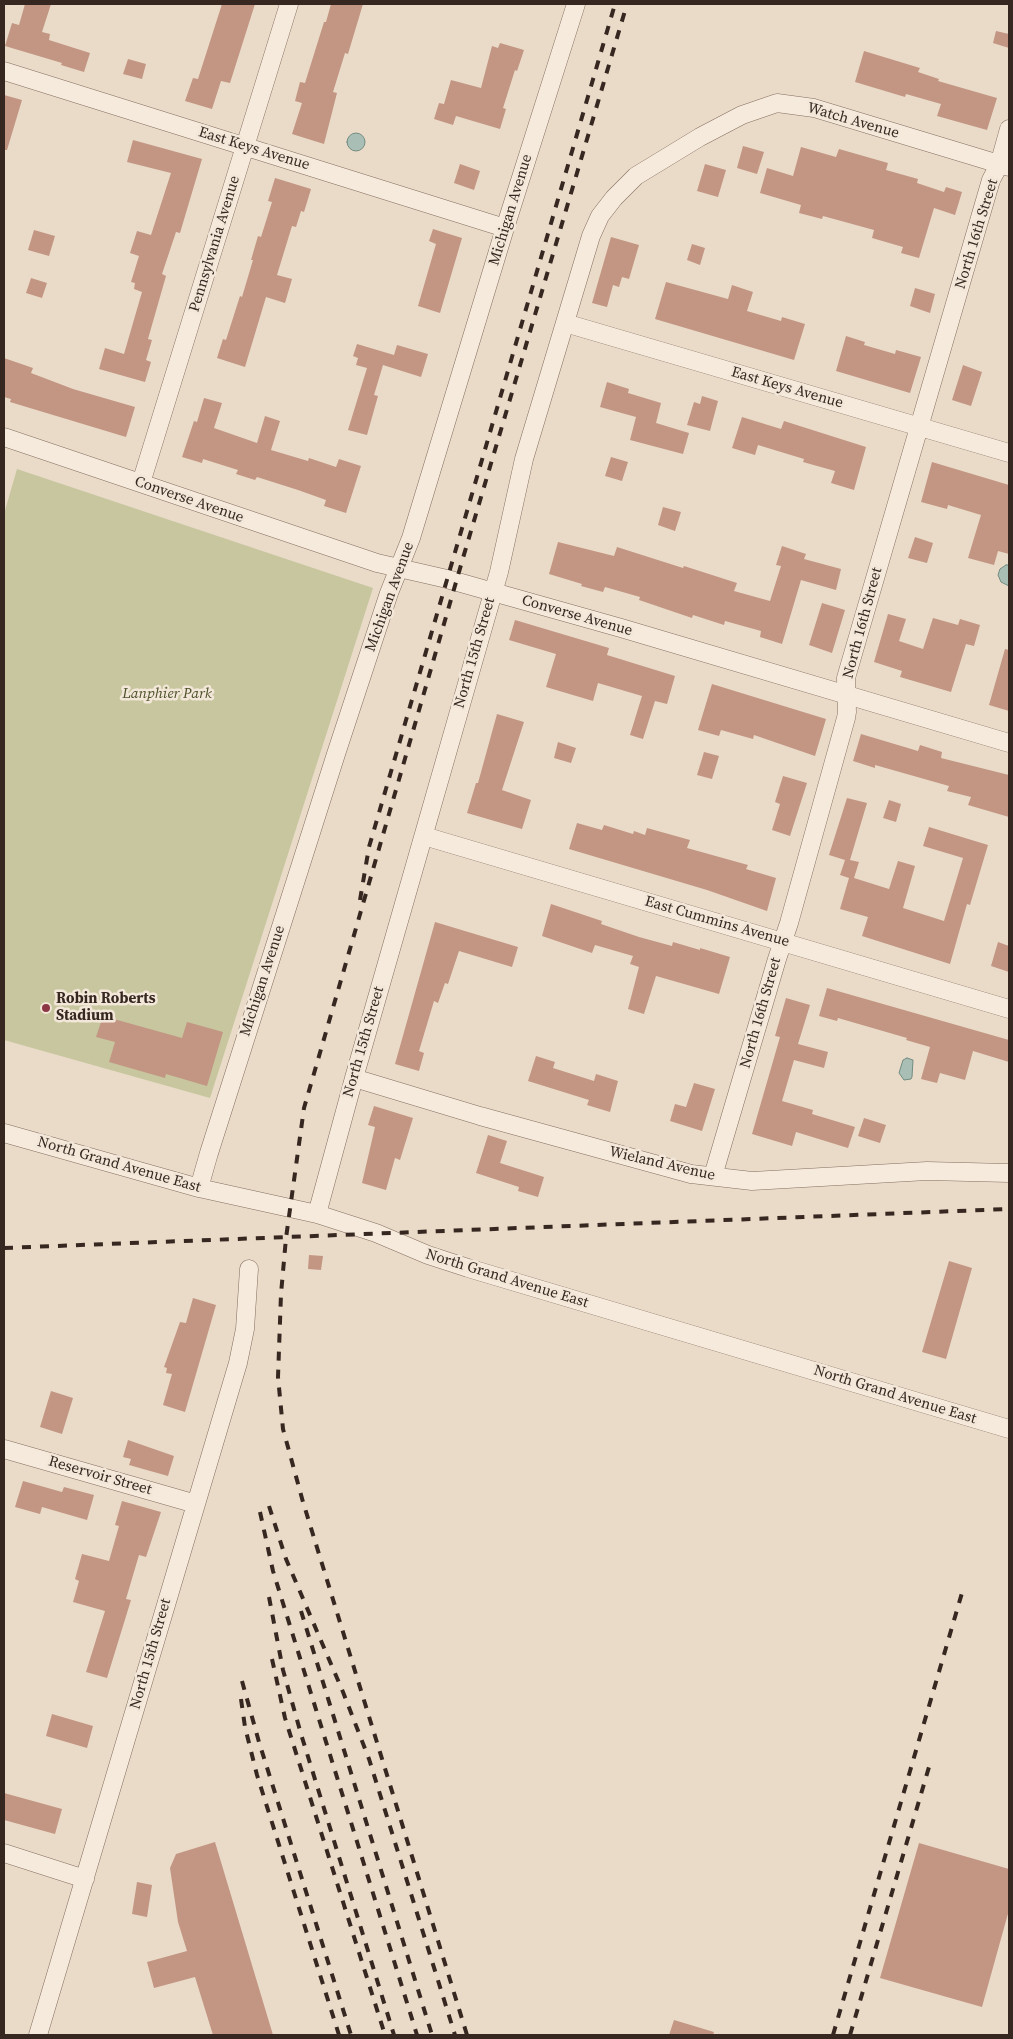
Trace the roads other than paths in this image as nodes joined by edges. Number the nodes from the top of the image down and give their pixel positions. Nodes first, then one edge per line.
1 (289, 4) edge
2 (576, 4) edge
3 (4, 70) edge
4 (1009, 129) edge
5 (700, 137) joint
6 (245, 146) junction
7 (1004, 166) edge
8 (505, 228) junction
9 (565, 323) junction
10 (920, 427) junction
11 (4, 437) edge
12 (1009, 453) edge
13 (141, 484) junction
14 (399, 569) junction
15 (492, 592) junction
16 (846, 695) junction
17 (1009, 743) edge
18 (424, 836) junction
19 (783, 941) junction
20 (1009, 1009) edge
21 (354, 1078) junction
22 (4, 1132) edge
23 (1009, 1172) edge
24 (713, 1176) junction
25 (199, 1188) junction
26 (316, 1214) junction
27 (249, 1269) dead end
28 (1009, 1429) edge
29 (4, 1449) edge
30 (196, 1504) junction
31 (4, 1853) edge
32 (85, 1879) junction
33 (38, 2035) edge

1 - 6 street, Pennsylvania Avenue
2 - 8 street, Michigan Avenue
3 - 6 street, East Keys Avenue
4 - 7 street, North 16th Street
5 - 7 street, Watch Avenue
5 - 9 street, North 15th Street
6 - 8 street, East Keys Avenue
6 - 13 street, Pennsylvania Avenue
7 - 10 street, North 16th Street
8 - 14 street, Michigan Avenue
9 - 10 street, East Keys Avenue
9 - 15 street, North 15th Street
10 - 12 street, East Keys Avenue
10 - 16 street, North 16th Street
11 - 13 street, Converse Avenue
13 - 14 street, Converse Avenue
14 - 15 street, Converse Avenue
14 - 25 street, Michigan Avenue
15 - 16 street, Converse Avenue
15 - 18 street, North 15th Street
16 - 17 street, Converse Avenue
16 - 19 street, North 16th Street
18 - 19 street, East Cummins Avenue
18 - 21 street, North 15th Street
19 - 20 street, East Cummins Avenue
19 - 24 street, North 16th Street
21 - 24 street, Wieland Avenue
21 - 26 street, North 15th Street
22 - 25 street, North Grand Avenue East
23 - 24 street, Wieland Avenue
25 - 26 street, North Grand Avenue East
26 - 28 street, North Grand Avenue East
27 - 30 street, North 15th Street
29 - 30 street, Reservoir Street
30 - 32 street, North 15th Street
31 - 32 street
32 - 33 street, North 15th Street

